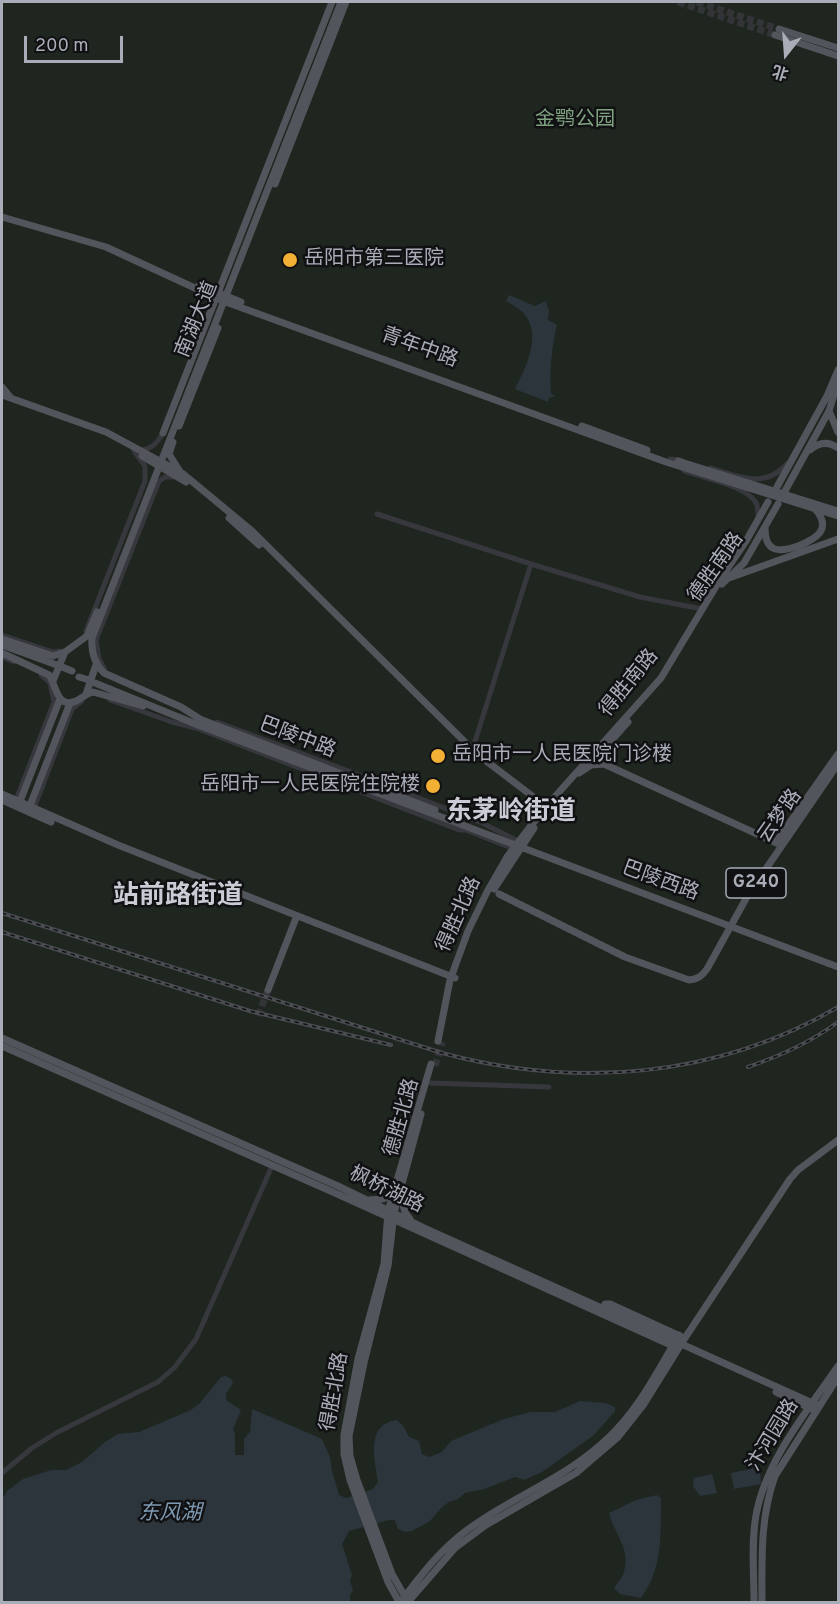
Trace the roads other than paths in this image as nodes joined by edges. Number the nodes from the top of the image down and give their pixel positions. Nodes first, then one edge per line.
1 (334, 2) edge
2 (341, 2) edge
3 (346, 2) edge
4 (838, 48) edge
5 (838, 56) edge
6 (2, 212) edge
7 (2, 217) edge
8 (224, 298) junction
9 (838, 370) edge
10 (838, 382) edge
11 (2, 387) edge
12 (5, 399) edge
13 (828, 411) junction
14 (838, 432) edge
15 (163, 433) joint
16 (838, 448) edge
17 (137, 450) junction
18 (804, 456) junction
19 (793, 459) junction
20 (668, 460) junction
21 (158, 462) junction
22 (181, 475) junction
23 (777, 487) dead end
24 (785, 491) dead end
25 (768, 502) dead end
26 (778, 504) dead end
27 (838, 508) edge
28 (815, 509) junction
29 (378, 514) dead end
30 (838, 516) edge
31 (758, 520) junction
32 (765, 526) junction
33 (838, 539) edge
34 (118, 564) junction
35 (531, 564) junction
36 (724, 580) junction
37 (702, 609) junction
38 (2, 637) edge
39 (2, 646) edge
40 (76, 646) junction
41 (65, 652) junction
42 (93, 652) junction
43 (2, 655) edge
44 (96, 662) junction
45 (53, 681) junction
46 (86, 693) junction
47 (60, 699) junction
48 (70, 703) junction
49 (199, 722) junction
50 (472, 752) junction
51 (838, 754) edge
52 (604, 764) junction
53 (838, 764) edge
54 (311, 768) junction
55 (318, 775) junction
56 (340, 781) junction
57 (2, 794) edge
58 (2, 800) edge
59 (18, 802) junction
60 (31, 808) junction
61 (546, 809) junction
62 (500, 844) junction
63 (778, 844) junction
64 (517, 845) junction
65 (507, 857) junction
66 (496, 881) junction
67 (499, 894) junction
68 (486, 898) junction
69 (296, 918) junction
70 (732, 924) junction
71 (794, 948) junction
72 (838, 962) edge
73 (838, 967) edge
74 (453, 979) junction
75 (268, 990) tunnel mouth
76 (2, 1038) edge
77 (440, 1041) tunnel mouth
78 (2, 1046) edge
79 (430, 1083) junction
80 (549, 1087) dead end
81 (838, 1140) edge
82 (273, 1166) junction
83 (397, 1192) junction
84 (367, 1200) junction
85 (391, 1215) junction
86 (412, 1221) junction
87 (572, 1298) junction
88 (602, 1309) junction
89 (682, 1336) junction
90 (838, 1371) edge
91 (753, 1379) junction
92 (815, 1407) junction
93 (2, 1473) edge
94 (404, 1601) edge
95 (754, 1602) edge
96 (762, 1602) edge

1 - 8 main road
2 - 8 main road, 南湖大道
3 - 8 main road
4 - 5 main road
6 - 8 main road, 青年中路
7 - 8 main road, 青年中路
8 - 15 main road
8 - 20 main road, 青年中路
8 - 21 main road, 南湖大道
8 - 22 main road
9 - 19 main road
10 - 13 main road
11 - 12 main road
12 - 17 main road
13 - 14 main road
13 - 18 main road
15 - 17 street
16 - 18 main road
17 - 21 main road
17 - 38 street
18 - 24 main road
19 - 20 street
19 - 23 main road
20 - 27 main road, 青年中路
20 - 28 main road, 青年中路
20 - 31 street
21 - 22 main road
21 - 34 main road, 南湖大道
22 - 50 main road
22 - 64 street
25 - 31 main road, 得胜南路
26 - 32 main road, 德胜南路
28 - 30 main road, 青年中路
28 - 32 main road
29 - 35 street
31 - 37 main road, 得胜南路
32 - 36 main road, 德胜南路
33 - 36 main road
34 - 40 main road
34 - 42 main road, 南湖大道
35 - 37 street
35 - 50 street
36 - 52 main road, 德胜南路
37 - 61 main road, 得胜南路
38 - 41 main road
39 - 49 main road, 巴陵中路
40 - 41 main road
40 - 42 main road
41 - 45 main road
42 - 44 main road
43 - 45 main road
43 - 59 street
44 - 46 main road
44 - 49 main road, 巴陵中路
45 - 47 main road
46 - 48 main road
46 - 49 main road, 巴陵中路
47 - 48 main road
47 - 59 main road
48 - 60 main road
49 - 54 main road, 巴陵中路
49 - 64 main road, 巴陵中路
50 - 61 main road
51 - 63 main road, G240
52 - 61 main road, 得胜南路
52 - 63 main road
53 - 63 main road, 云梦路 / G240
54 - 55 street
54 - 56 main road, 巴陵中路
55 - 56 street
55 - 60 street
56 - 62 street
56 - 64 main road, 巴陵中路
57 - 59 main road
58 - 59 main road
59 - 60 main road
60 - 69 main road
60 - 74 main road
61 - 64 main road, 得胜南路
62 - 64 street
62 - 65 street
63 - 70 main road, 云梦路 / G240
64 - 65 main road, 得胜北路
64 - 66 main road, 得胜南路
64 - 70 main road, 巴陵西路
65 - 66 main road, 得胜北路
66 - 67 main road
66 - 68 main road, 得胜北路
67 - 68 main road
67 - 70 main road, 云梦路
68 - 74 main road, 得胜北路
69 - 74 main road
69 - 75 main road
70 - 71 main road, 巴陵西路 / G240
71 - 72 main road, G240
71 - 73 main road, G240
74 - 77 main road, 得胜北路
76 - 84 main road, 枫桥湖路
78 - 82 main road, 枫桥湖路
79 - 80 street
79 - 83 main road, 德胜北路
79 - 83 main road, 德胜北路
81 - 89 main road
82 - 85 main road, 枫桥湖路
82 - 93 street
83 - 84 main road
83 - 85 main road, 德胜北路
83 - 86 main road
84 - 85 main road, 枫桥湖路
85 - 86 main road, 枫桥湖路
85 - 87 main road, 枫桥湖路
85 - 94 main road, 得胜北路
86 - 87 main road, 枫桥湖路
87 - 88 main road, 枫桥湖路
87 - 91 main road, 枫桥湖路
88 - 89 main road
88 - 91 main road, 枫桥湖路
89 - 94 main road
90 - 92 main road, 汴河园路
91 - 92 main road
92 - 95 main road, 汴河园路
92 - 96 main road, 汴河园路

